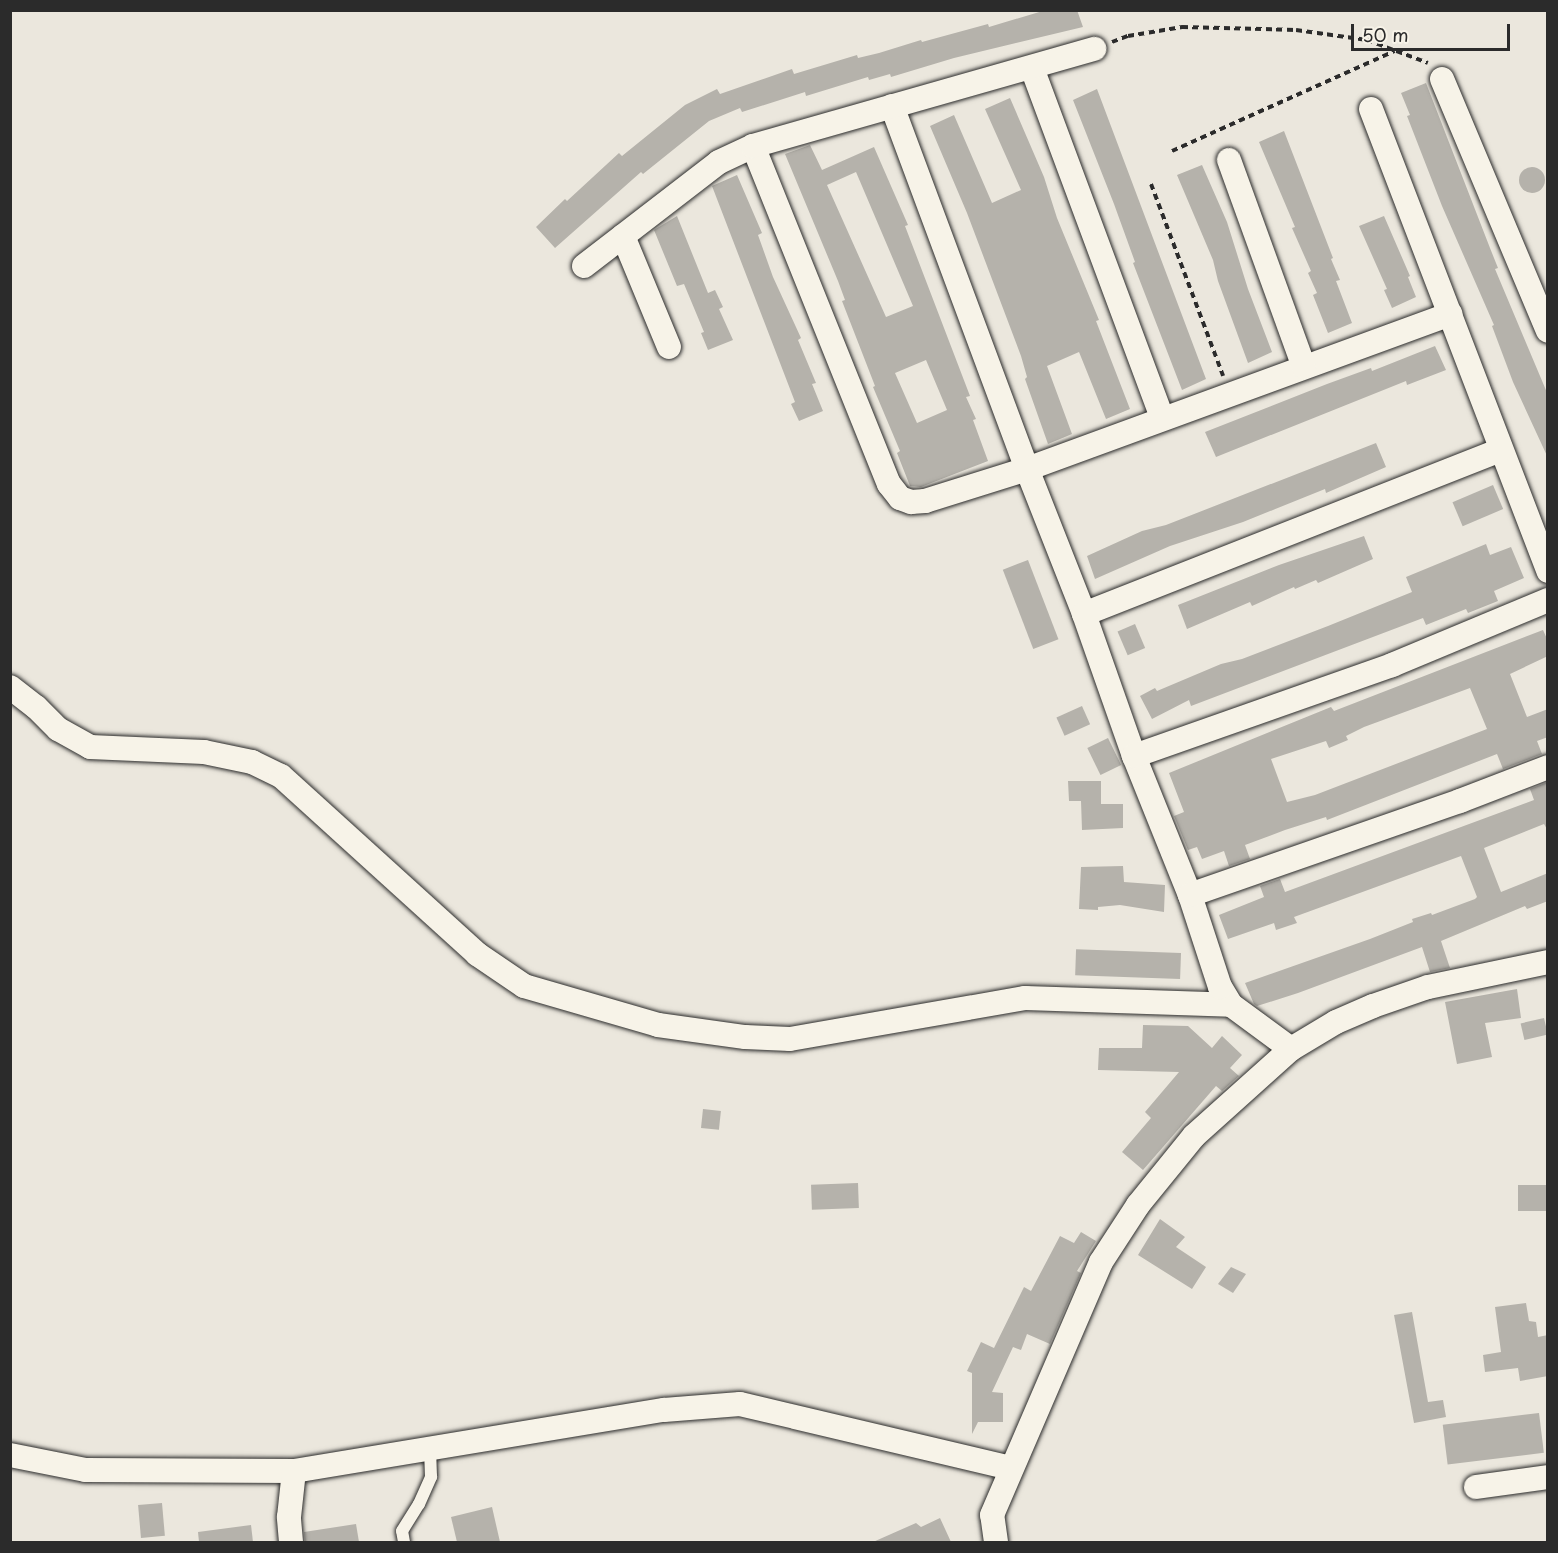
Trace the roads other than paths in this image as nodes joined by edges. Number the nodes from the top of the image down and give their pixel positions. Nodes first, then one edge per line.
1 (1095, 49) road end
2 (1032, 68) junction
3 (1442, 79) road end
4 (892, 106) junction
5 (1371, 109) dead end
6 (753, 146) junction
7 (1229, 160) dead end
8 (623, 236) junction
9 (584, 266) dead end
10 (1450, 314) junction
11 (1548, 331) edge
12 (669, 347) dead end
13 (1304, 367) junction
14 (1162, 418) junction
15 (1501, 450) junction
16 (1027, 469) junction
17 (1548, 571) edge
18 (1548, 600) edge
19 (1084, 614) junction
20 (10, 687) edge
21 (1134, 756) junction
22 (1548, 766) edge
23 (1190, 895) junction
24 (1548, 962) edge
25 (1231, 1005) junction
26 (1291, 1049) junction
27 (430, 1447) junction
28 (10, 1455) edge
29 (1010, 1468) junction
30 (294, 1471) junction
31 (1548, 1476) edge
32 (1476, 1487) dead end
33 (291, 1542) edge
34 (404, 1542) edge
35 (996, 1542) edge

1 - 2 street
2 - 4 street
2 - 14 street
3 - 11 street
4 - 6 street
4 - 16 street
5 - 10 street
6 - 8 street
6 - 16 street
7 - 13 street
8 - 9 street
8 - 12 street
10 - 13 street
10 - 15 street
13 - 14 street
14 - 16 street
15 - 17 street
15 - 19 street
16 - 19 street
18 - 21 street
19 - 21 street
20 - 25 street
21 - 23 street
22 - 23 street
23 - 25 street
24 - 26 street
25 - 26 street
26 - 29 street
27 - 29 street
27 - 30 street
27 - 34 lane
28 - 30 street
29 - 35 street
30 - 33 street
31 - 32 street

